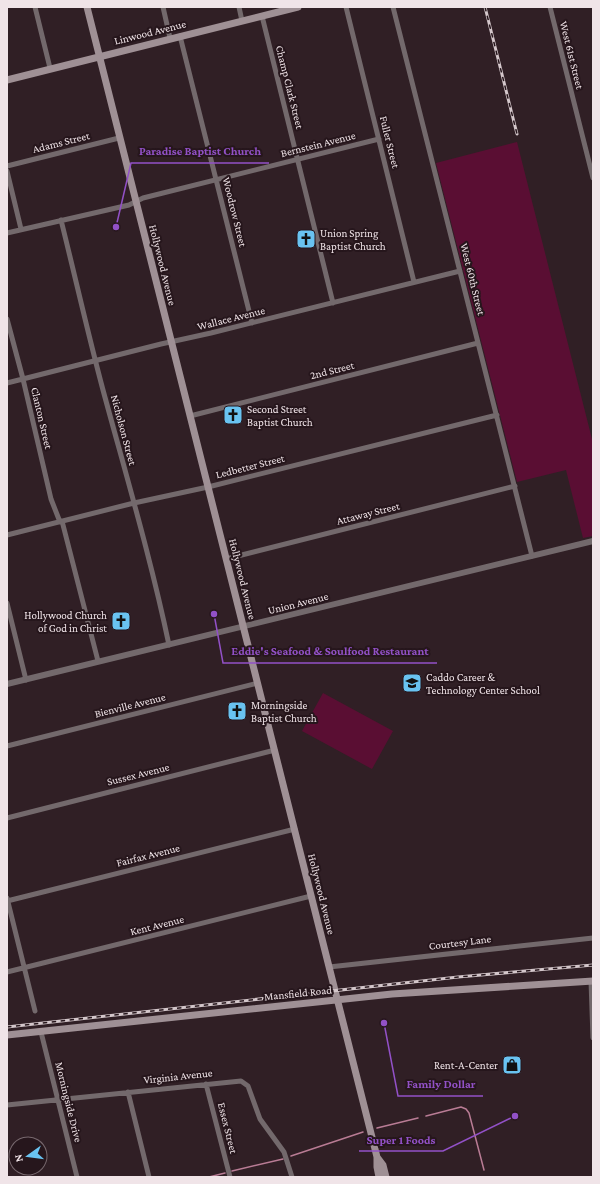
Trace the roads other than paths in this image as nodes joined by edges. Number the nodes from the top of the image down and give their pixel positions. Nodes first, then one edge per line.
1 (35, 7) edge
2 (87, 7) edge
3 (163, 7) edge
4 (239, 7) edge
5 (298, 7) edge
6 (346, 7) edge
7 (393, 7) edge
8 (550, 7) edge
9 (262, 16) junction
10 (242, 20) junction
11 (180, 36) junction
12 (170, 38) junction
13 (99, 56) junction
14 (50, 68) junction
15 (7, 80) edge
16 (119, 138) junction
17 (379, 139) junction
18 (298, 159) junction
19 (7, 166) edge
20 (7, 171) edge
21 (593, 178) edge
22 (216, 180) junction
23 (136, 203) junction
24 (61, 220) junction
25 (21, 229) junction
26 (7, 233) edge
27 (460, 271) junction
28 (414, 282) junction
29 (333, 303) junction
30 (7, 319) edge
31 (252, 322) junction
32 (171, 342) junction
33 (478, 343) junction
34 (96, 360) junction
35 (23, 379) junction
36 (7, 383) edge
37 (496, 415) junction
38 (190, 416) junction
39 (515, 486) junction
40 (208, 487) junction
41 (134, 503) junction
42 (61, 521) junction
43 (7, 535) edge
44 (593, 541) edge
45 (532, 556) junction
46 (226, 559) junction
47 (7, 603) edge
48 (243, 627) junction
49 (169, 645) junction
50 (98, 661) junction
51 (26, 680) junction
52 (258, 683) junction
53 (7, 684) edge
54 (7, 746) edge
55 (275, 750) junction
56 (7, 818) edge
57 (294, 829) junction
58 (311, 896) junction
59 (7, 900) edge
60 (593, 938) edge
61 (329, 967) junction
62 (24, 968) junction
63 (7, 972) edge
64 (592, 981) edge
65 (338, 1000) junction
66 (35, 1011) dead end
67 (41, 1032) junction
68 (7, 1035) edge
69 (593, 1038) edge
70 (206, 1084) junction
71 (128, 1092) junction
72 (58, 1100) junction
73 (7, 1105) edge
74 (377, 1157) junction
75 (78, 1177) edge
76 (149, 1177) edge
77 (230, 1177) edge
78 (292, 1177) edge
79 (379, 1177) edge
80 (386, 1177) edge

1 - 14 street
2 - 13 main road, Hollywood Avenue
3 - 12 street
4 - 10 street
5 - 9 main road, Linwood Avenue
6 - 17 street, Fuller Street
7 - 27 street, West 60th Street
8 - 21 street, West 61st Street
9 - 10 main road, Linwood Avenue
9 - 18 street, Champ Clark Street
10 - 11 main road, Linwood Avenue
11 - 12 main road, Linwood Avenue
11 - 22 street, Woodrow Street
12 - 13 main road, Linwood Avenue
13 - 14 main road, Linwood Avenue
13 - 16 main road, Hollywood Avenue
14 - 15 main road, Linwood Avenue
16 - 19 street, Adams Street
16 - 23 main road, Hollywood Avenue
17 - 18 street, Bernstein Avenue
17 - 28 street, Fuller Street
18 - 22 street, Bernstein Avenue
18 - 29 street, Champ Clark Street
20 - 25 street
22 - 23 street, Bernstein Avenue
22 - 31 street, Woodrow Street
23 - 24 street, Bernstein Avenue
23 - 32 main road, Hollywood Avenue
24 - 25 street, Bernstein Avenue
24 - 34 street, Nicholson Street
25 - 26 street, Bernstein Avenue
27 - 28 street, Wallace Avenue
27 - 33 street, West 60th Street
28 - 29 street, Wallace Avenue
29 - 31 street, Wallace Avenue
30 - 35 street, Clanton Street
31 - 32 street, Wallace Avenue
32 - 34 street, Wallace Avenue
32 - 38 main road, Hollywood Avenue
33 - 37 street, West 60th Street
33 - 38 street, 2nd Street
34 - 35 street, Wallace Avenue
34 - 41 street, Nicholson Street
35 - 36 street, Wallace Avenue
35 - 42 street, Clanton Street
37 - 39 street, West 60th Street
37 - 40 street, Ledbetter Street
38 - 40 main road, Hollywood Avenue
39 - 45 street, West 60th Street
39 - 46 street, Attaway Street
40 - 41 street, Ledbetter Street
40 - 46 main road, Hollywood Avenue
41 - 42 street, Ledbetter Street
41 - 49 street, Nicholson Street
42 - 43 street, Ledbetter Street
42 - 50 street, Clanton Street
44 - 45 street, Union Avenue
45 - 48 street, Union Avenue
46 - 48 main road, Hollywood Avenue
47 - 51 street
48 - 49 street, Union Avenue
48 - 52 main road, Hollywood Avenue
49 - 50 street, Union Avenue
50 - 51 street, Union Avenue
51 - 53 street, Union Avenue
52 - 54 street, Bienville Avenue
52 - 55 main road, Hollywood Avenue
55 - 56 street, Sussex Avenue
55 - 57 main road, Hollywood Avenue
57 - 58 main road, Hollywood Avenue
57 - 59 street, Fairfax Avenue
58 - 61 main road, Hollywood Avenue
58 - 62 street, Kent Avenue
59 - 62 street
60 - 61 street, Courtesy Lane
61 - 65 main road, Hollywood Avenue
62 - 63 street, Kent Avenue
62 - 66 street
64 - 65 main road, Mansfield Road
64 - 69 street
65 - 67 main road, Mansfield Road
65 - 74 main road, Hollywood Avenue
67 - 68 main road, Mansfield Road
67 - 72 street, Morningside Drive
70 - 71 street, Virginia Avenue
70 - 77 street, Essex Street
70 - 78 street, Virginia Avenue
71 - 72 street, Virginia Avenue
71 - 76 street
72 - 73 street, Virginia Avenue
72 - 75 street, Morningside Drive
74 - 79 main road, Hollywood Avenue
74 - 80 main road, Hollywood Avenue

